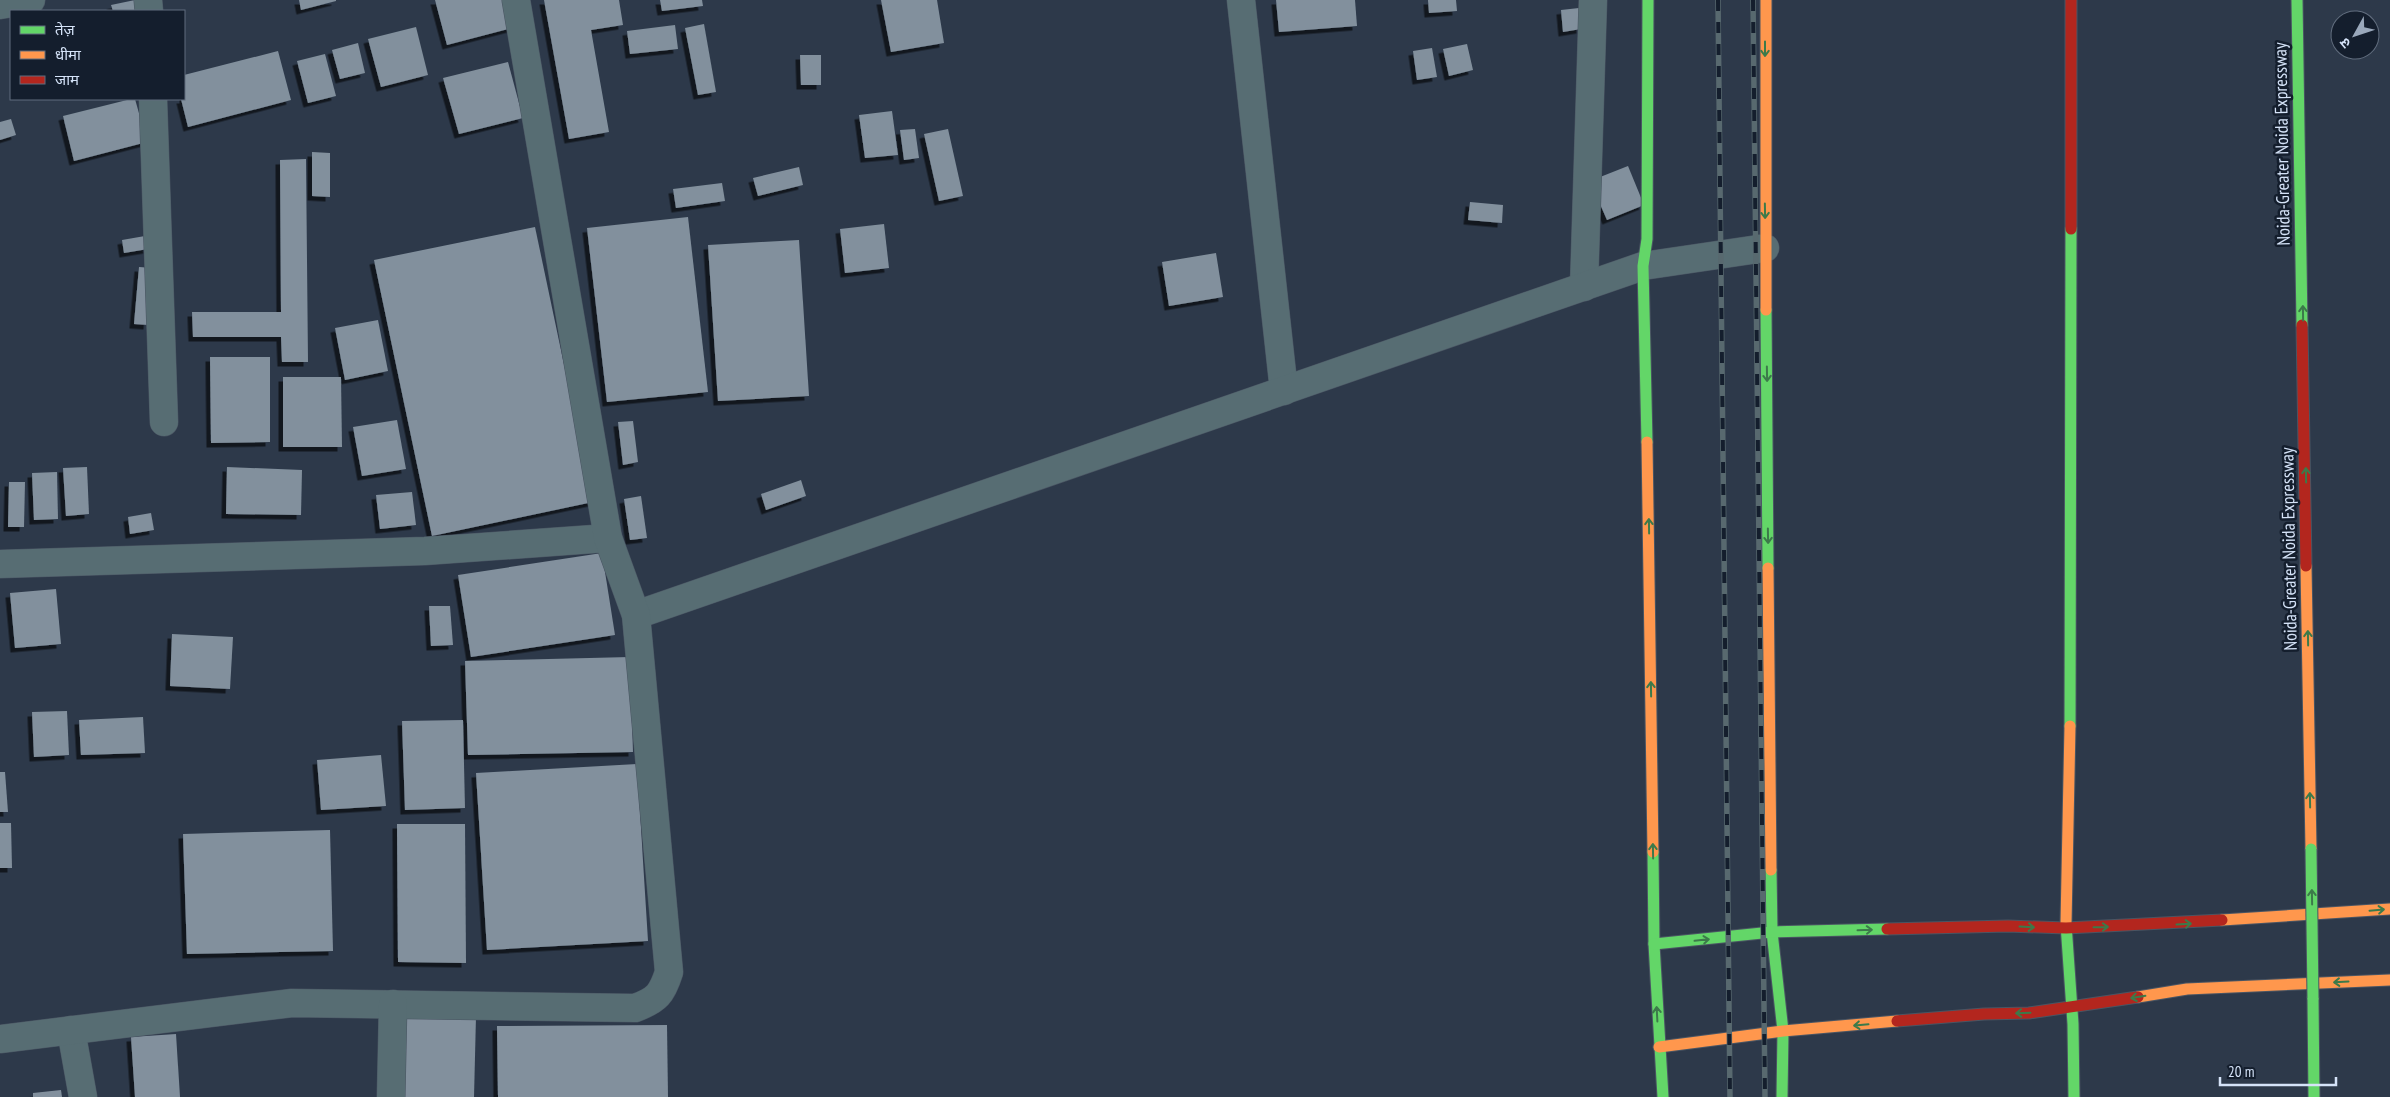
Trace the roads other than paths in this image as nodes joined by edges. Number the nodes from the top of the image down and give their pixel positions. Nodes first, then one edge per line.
1 (31, 0) edge
2 (516, 0) edge
3 (1241, 0) edge
4 (1593, 0) edge
5 (1648, 0) edge
6 (1766, 0) edge
7 (2071, 0) edge
8 (2297, 0) edge
9 (0, 6) edge
10 (154, 100) edge
11 (1765, 248) junction
12 (1643, 266) junction
13 (1584, 286) junction
14 (1284, 391) junction
15 (164, 422) dead end
16 (608, 538) junction
17 (0, 564) edge
18 (636, 616) junction
19 (2390, 909) edge
20 (2066, 928) junction
21 (1772, 932) junction
22 (1654, 944) junction
23 (2390, 980) edge
24 (392, 1004) junction
25 (2072, 1008) junction
26 (71, 1030) junction
27 (1783, 1032) junction
28 (0, 1039) edge
29 (1659, 1047) junction
30 (82, 1097) edge
31 (391, 1097) edge
32 (1662, 1097) edge
33 (1782, 1097) edge
34 (2074, 1097) edge
35 (2314, 1097) edge

1 - 9 street
2 - 16 street
3 - 14 street
4 - 13 street
5 - 12 main road
6 -> 11 main road
7 - 20 main road
35 -> 8 main road, Noida-Greater Noida Expressway, bridge
10 - 15 street
11 - 12 street
11 -> 21 main road
12 - 13 street
22 -> 12 main road
13 - 14 street
14 - 18 street
16 - 17 street
16 - 18 street
18 - 24 street
20 -> 19 main road
21 -> 20 main road
20 - 25 main road
22 -> 21 main road
21 - 27 main road
29 -> 22 main road
23 -> 25 main road
24 - 26 street
24 - 31 street
25 -> 27 main road
25 - 34 main road
26 - 28 street
26 - 30 street
27 - 29 main road
27 - 33 main road
29 - 32 main road

